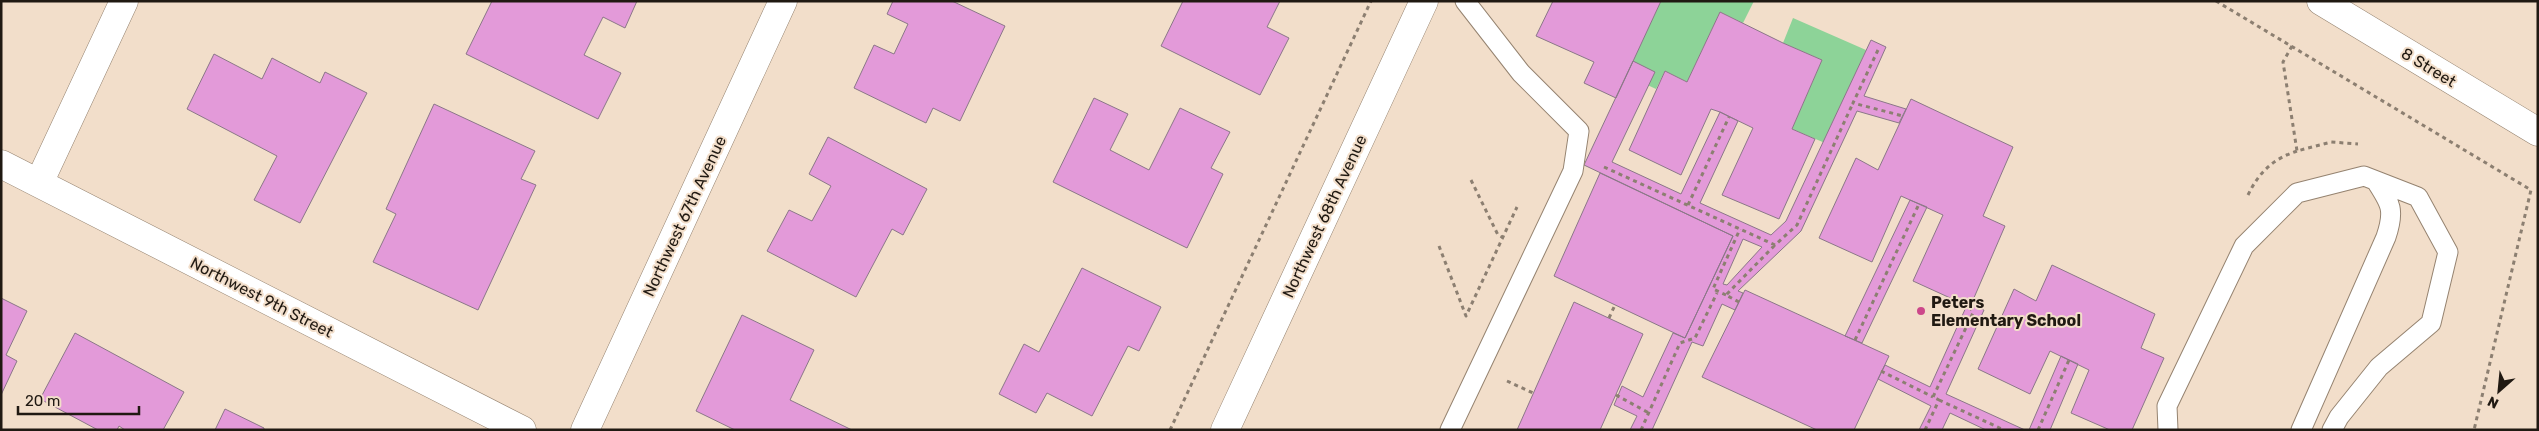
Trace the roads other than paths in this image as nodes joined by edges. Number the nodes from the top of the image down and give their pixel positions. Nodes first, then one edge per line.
1 (124, 1) edge
2 (783, 1) edge
3 (1424, 1) edge
4 (1465, 1) edge
5 (2321, 1) edge
6 (2538, 132) edge
7 (1, 164) edge
8 (2376, 181) junction
9 (38, 183) junction
10 (522, 430) edge
11 (585, 430) edge
12 (1225, 430) edge
13 (1450, 430) edge
14 (2168, 430) edge
15 (2302, 430) edge
16 (2332, 430) edge

1 - 9 street
2 - 11 street, Northwest 67th Avenue
3 - 12 street, Northwest 68th Avenue
4 - 13 lane
5 - 6 street, 8 Street
7 - 9 street, Northwest 9th Street
8 - 14 lane
8 - 15 lane
8 - 16 lane
9 - 10 street, Northwest 9th Street

